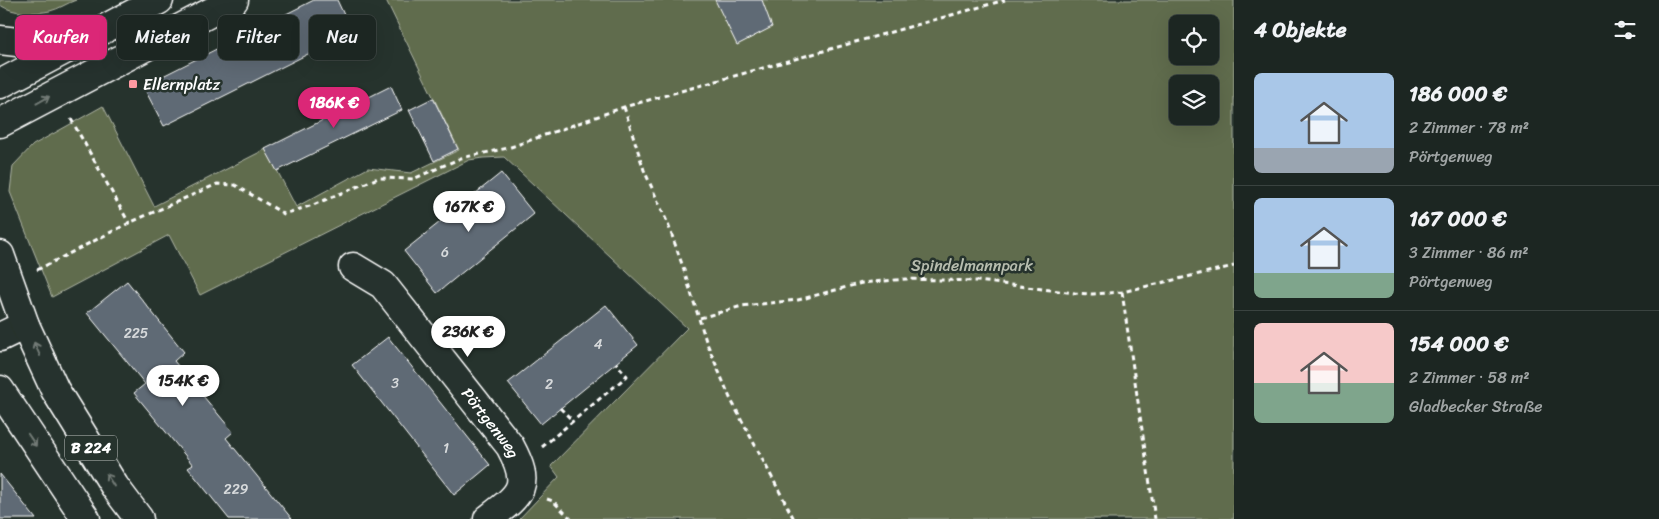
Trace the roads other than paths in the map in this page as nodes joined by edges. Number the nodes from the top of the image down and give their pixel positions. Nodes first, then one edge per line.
1 (159, 0) edge
2 (234, 0) edge
3 (107, 28) edge
4 (0, 40) edge
5 (15, 42) edge
6 (46, 60) edge
7 (0, 84) edge
8 (4, 125) edge
9 (0, 255) edge
10 (352, 267) dead end
11 (25, 324) junction
12 (0, 337) edge
13 (0, 390) edge
14 (86, 519) edge
15 (139, 519) edge
16 (488, 519) edge

1 - 3 main road
8 -> 2 main road
4 - 5 main road
6 - 7 main road
9 - 11 main road, B 224
10 - 16 main road, Pörtgenweg
11 - 12 main road
15 -> 11 main road, B 224
13 -> 14 main road, B 224

